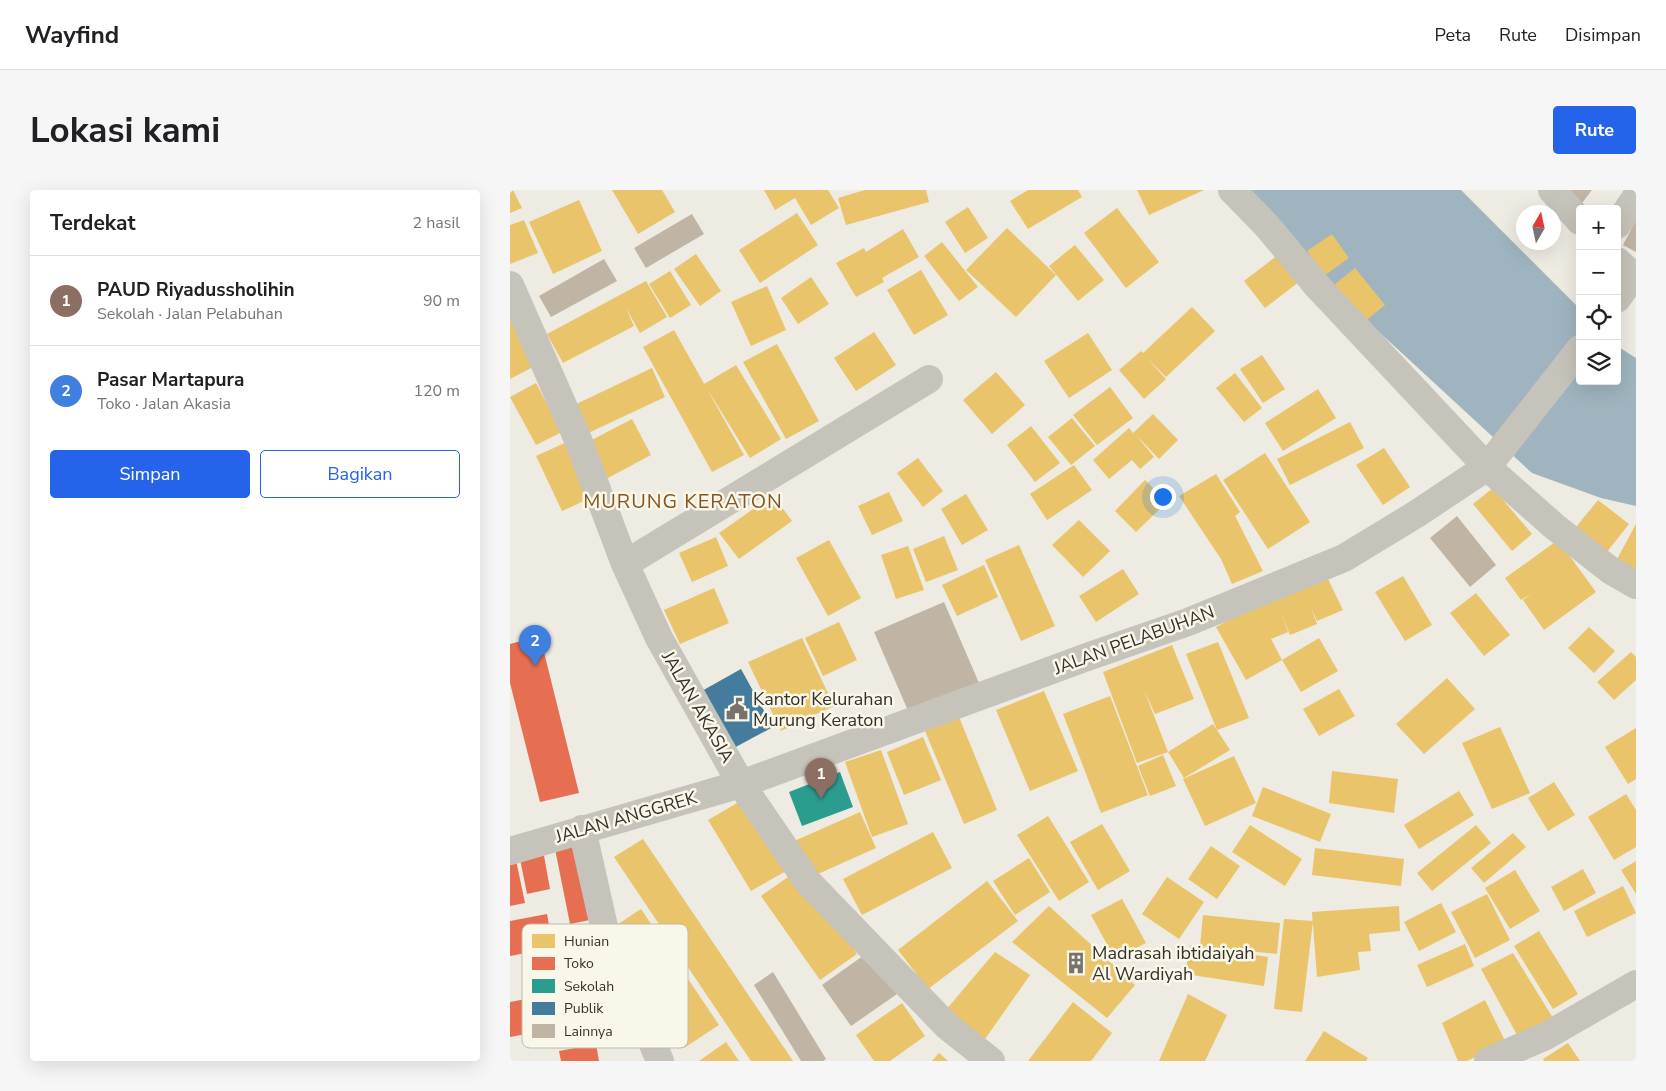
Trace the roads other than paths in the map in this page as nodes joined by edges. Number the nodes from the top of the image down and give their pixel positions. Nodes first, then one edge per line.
1 (1232, 190) edge
2 (1552, 190) edge
3 (1636, 197) edge
4 (1576, 217) edge
5 (1621, 219) edge
6 (1629, 272) edge
7 (511, 289) edge
8 (1619, 295) edge
9 (1576, 354) edge
10 (929, 379) dead end
11 (1494, 458) junction
12 (625, 564) junction
13 (1636, 585) edge
14 (741, 784) junction
15 (582, 830) junction
16 (510, 851) edge
17 (603, 924) edge
18 (1636, 984) edge
19 (654, 1048) edge
20 (660, 1061) edge
21 (991, 1061) edge
22 (1488, 1061) edge

1 - 11 street
2 - 4 street
3 - 5 street
6 - 8 street
7 - 12 street, JALAN AKASIA
9 - 11 street, JALAN PELABUHAN
10 - 12 street
11 - 13 street
11 - 14 street, JALAN PELABUHAN
12 - 14 street, JALAN AKASIA
14 - 15 street, JALAN ANGGREK
14 - 21 street, JALAN AKASIA
15 - 16 street, JALAN ANGGREK
15 - 17 street
18 - 22 street
19 - 20 street

